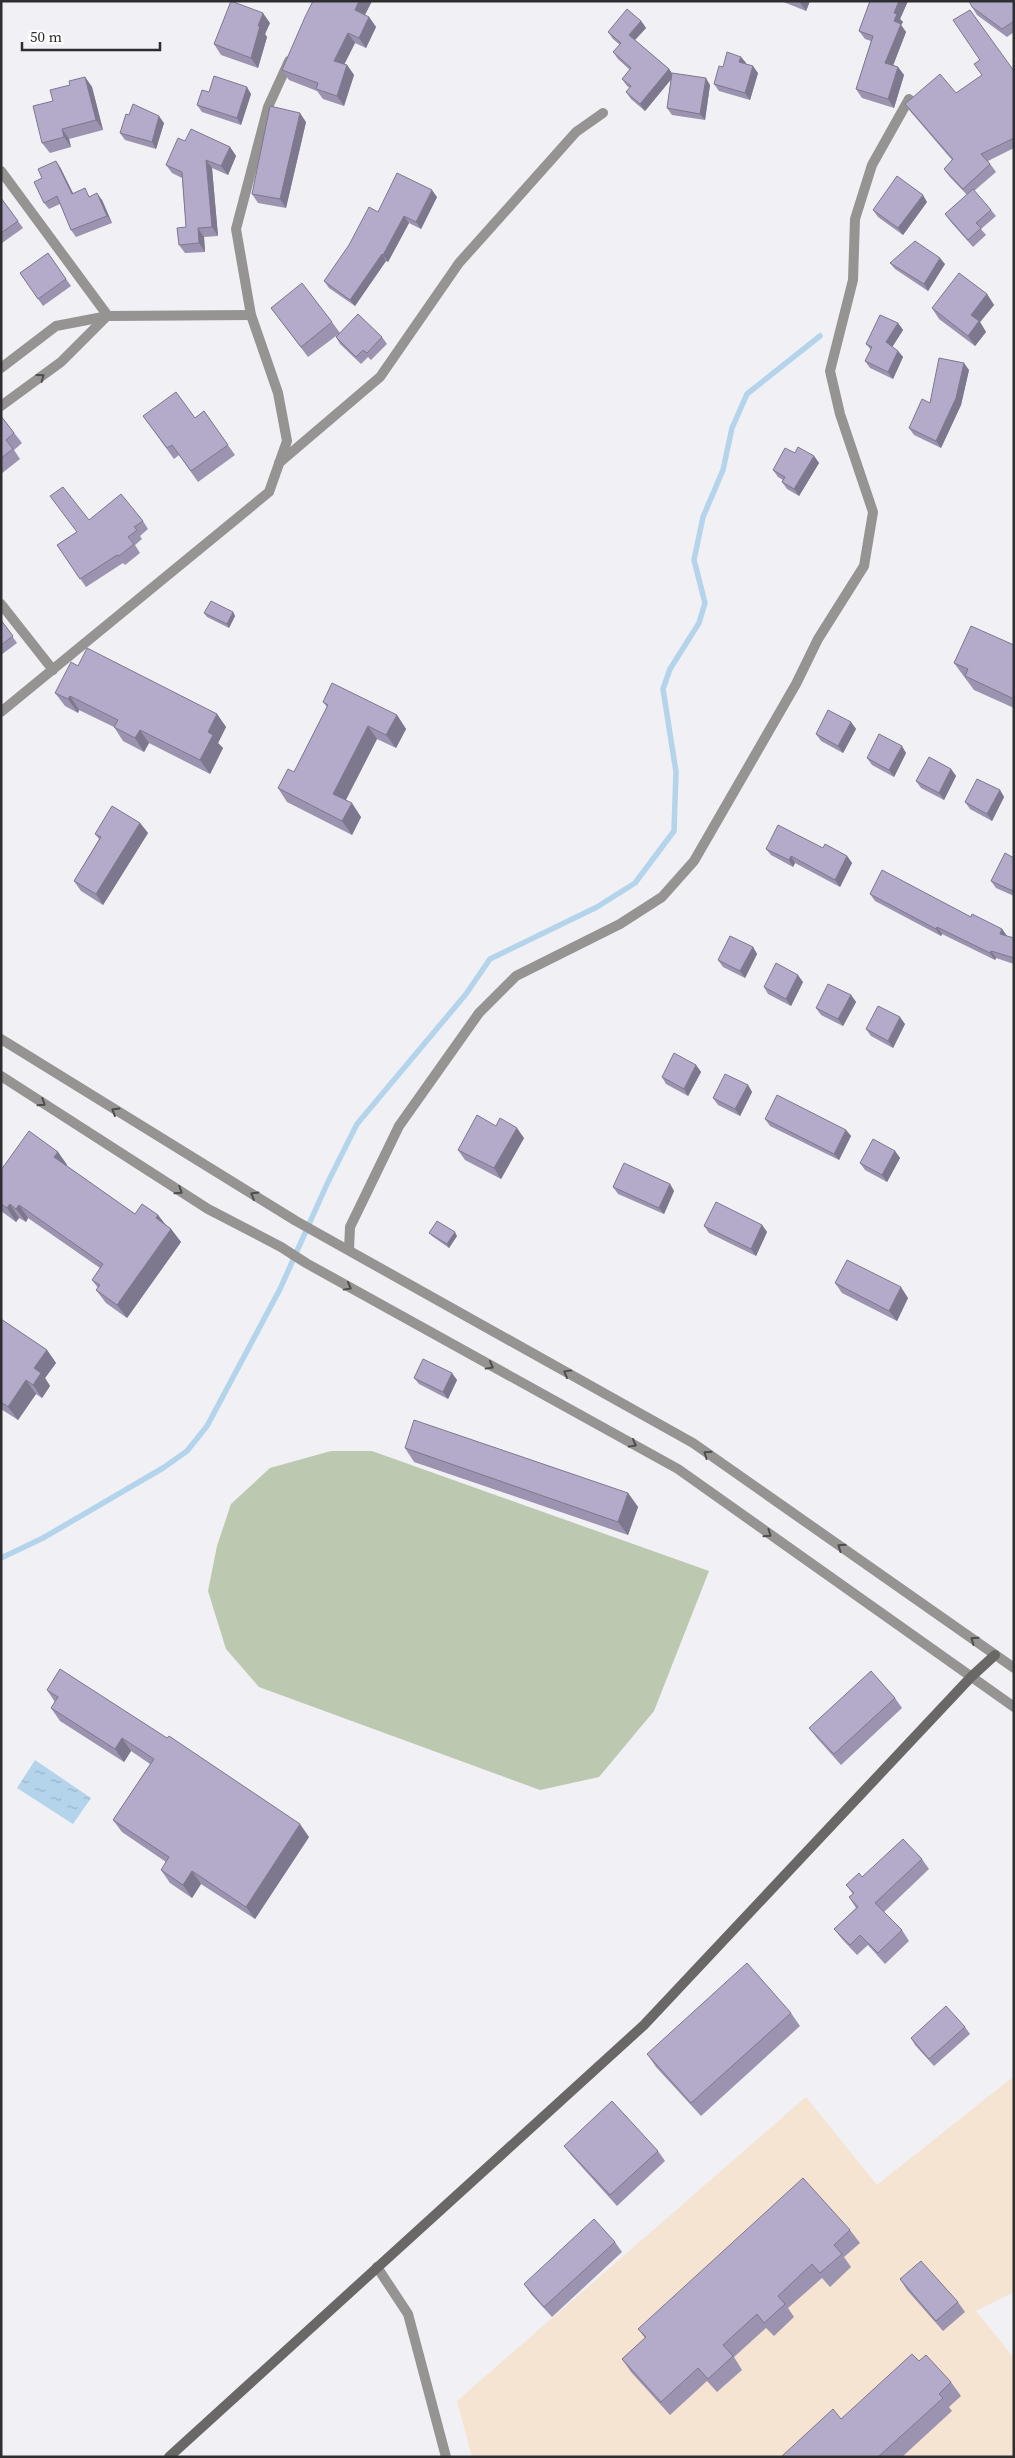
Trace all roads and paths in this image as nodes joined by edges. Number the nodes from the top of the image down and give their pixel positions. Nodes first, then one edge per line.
1 (292, 54) edge
2 (909, 99) edge
3 (603, 113) dead end
4 (1, 171) edge
5 (251, 315) junction
6 (108, 316) junction
7 (1, 368) edge
8 (1, 406) edge
9 (279, 463) junction
10 (1, 604) edge
11 (53, 670) junction
12 (1, 712) edge
13 (1, 1039) edge
14 (1, 1076) edge
15 (349, 1250) junction
16 (995, 1655) junction
17 (1014, 1668) edge
18 (971, 1677) junction
19 (1014, 1707) edge
20 (377, 2266) junction
21 (196, 2430) junction
22 (162, 2457) edge
23 (169, 2457) edge
24 (446, 2457) edge

1 - 5 street
2 - 15 street
3 - 9 street
4 - 6 street
5 - 6 street
5 - 9 street
6 - 7 street
8 -> 6 street
9 - 11 street
10 - 11 street
11 - 12 street
15 -> 13 street
14 -> 18 street
16 -> 15 street
16 - 17 street
16 - 18 main road
18 - 19 street
18 - 20 main road
20 - 21 main road
20 - 24 street
21 - 22 main road
21 - 23 main road

